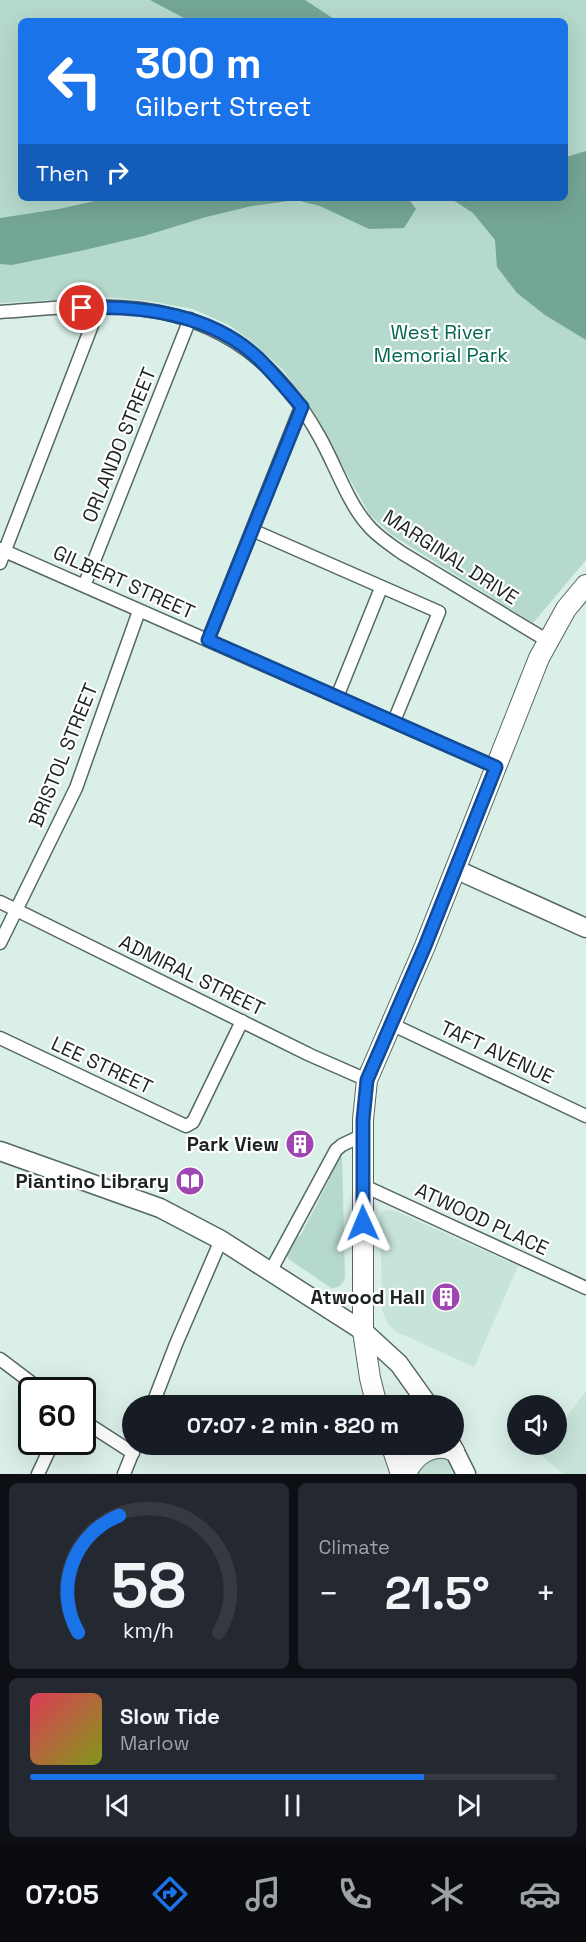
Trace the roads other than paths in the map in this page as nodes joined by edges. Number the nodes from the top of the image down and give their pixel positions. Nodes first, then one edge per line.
1 (99, 307) junction
2 (0, 312) edge
3 (190, 319) junction
4 (302, 407) junction
5 (252, 530) junction
6 (2, 554) edge
7 (586, 585) edge
8 (84, 586) junction
9 (381, 588) junction
10 (139, 611) junction
11 (208, 640) junction
12 (548, 640) junction
13 (338, 697) junction
14 (394, 721) junction
15 (496, 767) junction
16 (455, 869) junction
17 (0, 902) edge
18 (16, 910) junction
19 (586, 928) edge
20 (0, 943) edge
21 (242, 1021) junction
22 (391, 1024) junction
23 (0, 1038) edge
24 (367, 1080) junction
25 (586, 1116) edge
26 (363, 1135) junction
27 (0, 1151) edge
28 (362, 1185) junction
29 (221, 1240) junction
30 (270, 1272) junction
31 (586, 1288) edge
32 (363, 1331) junction
33 (0, 1359) edge
34 (24, 1377) edge
35 (156, 1395) edge
36 (374, 1395) edge
37 (421, 1395) edge
38 (96, 1428) edge
39 (122, 1442) edge
40 (47, 1455) edge
41 (132, 1455) edge
42 (395, 1455) edge
43 (421, 1455) edge
44 (456, 1455) edge
45 (38, 1474) edge
46 (124, 1474) edge
47 (401, 1474) edge
48 (406, 1474) edge
49 (466, 1474) edge

1 - 2 street, MARGINAL DRIVE
1 - 3 street, MARGINAL DRIVE
1 - 6 street
3 - 4 street, MARGINAL DRIVE
3 - 8 street, ORLANDO STREET
4 - 5 street
4 - 12 street, MARGINAL DRIVE
5 - 9 street
5 - 11 street
6 - 8 street, GILBERT STREET
7 - 12 main road
8 - 10 street, GILBERT STREET
9 - 13 street
9 - 14 street
10 - 11 street, GILBERT STREET
10 - 18 street, BRISTOL STREET
11 - 13 street, GILBERT STREET
12 - 15 main road
13 - 14 street, GILBERT STREET
14 - 15 street, GILBERT STREET
15 - 16 main road
16 - 19 main road
16 - 22 main road
17 - 18 street, ADMIRAL STREET
18 - 20 street, BRISTOL STREET
18 - 21 street, ADMIRAL STREET
21 - 23 street, LEE STREET
21 - 24 street, ADMIRAL STREET
22 - 24 main road
22 - 25 street, TAFT AVENUE
24 - 26 main road
26 - 28 main road
26 - 30 street
27 - 29 main road
28 - 31 street, ATWOOD PLACE
28 - 32 main road
29 - 30 main road
29 - 35 street
30 - 32 main road
32 - 36 main road
32 - 37 main road
33 - 34 street
38 - 39 street
40 - 45 street
41 - 46 street
42 - 47 main road
43 - 48 main road
44 - 49 main road

